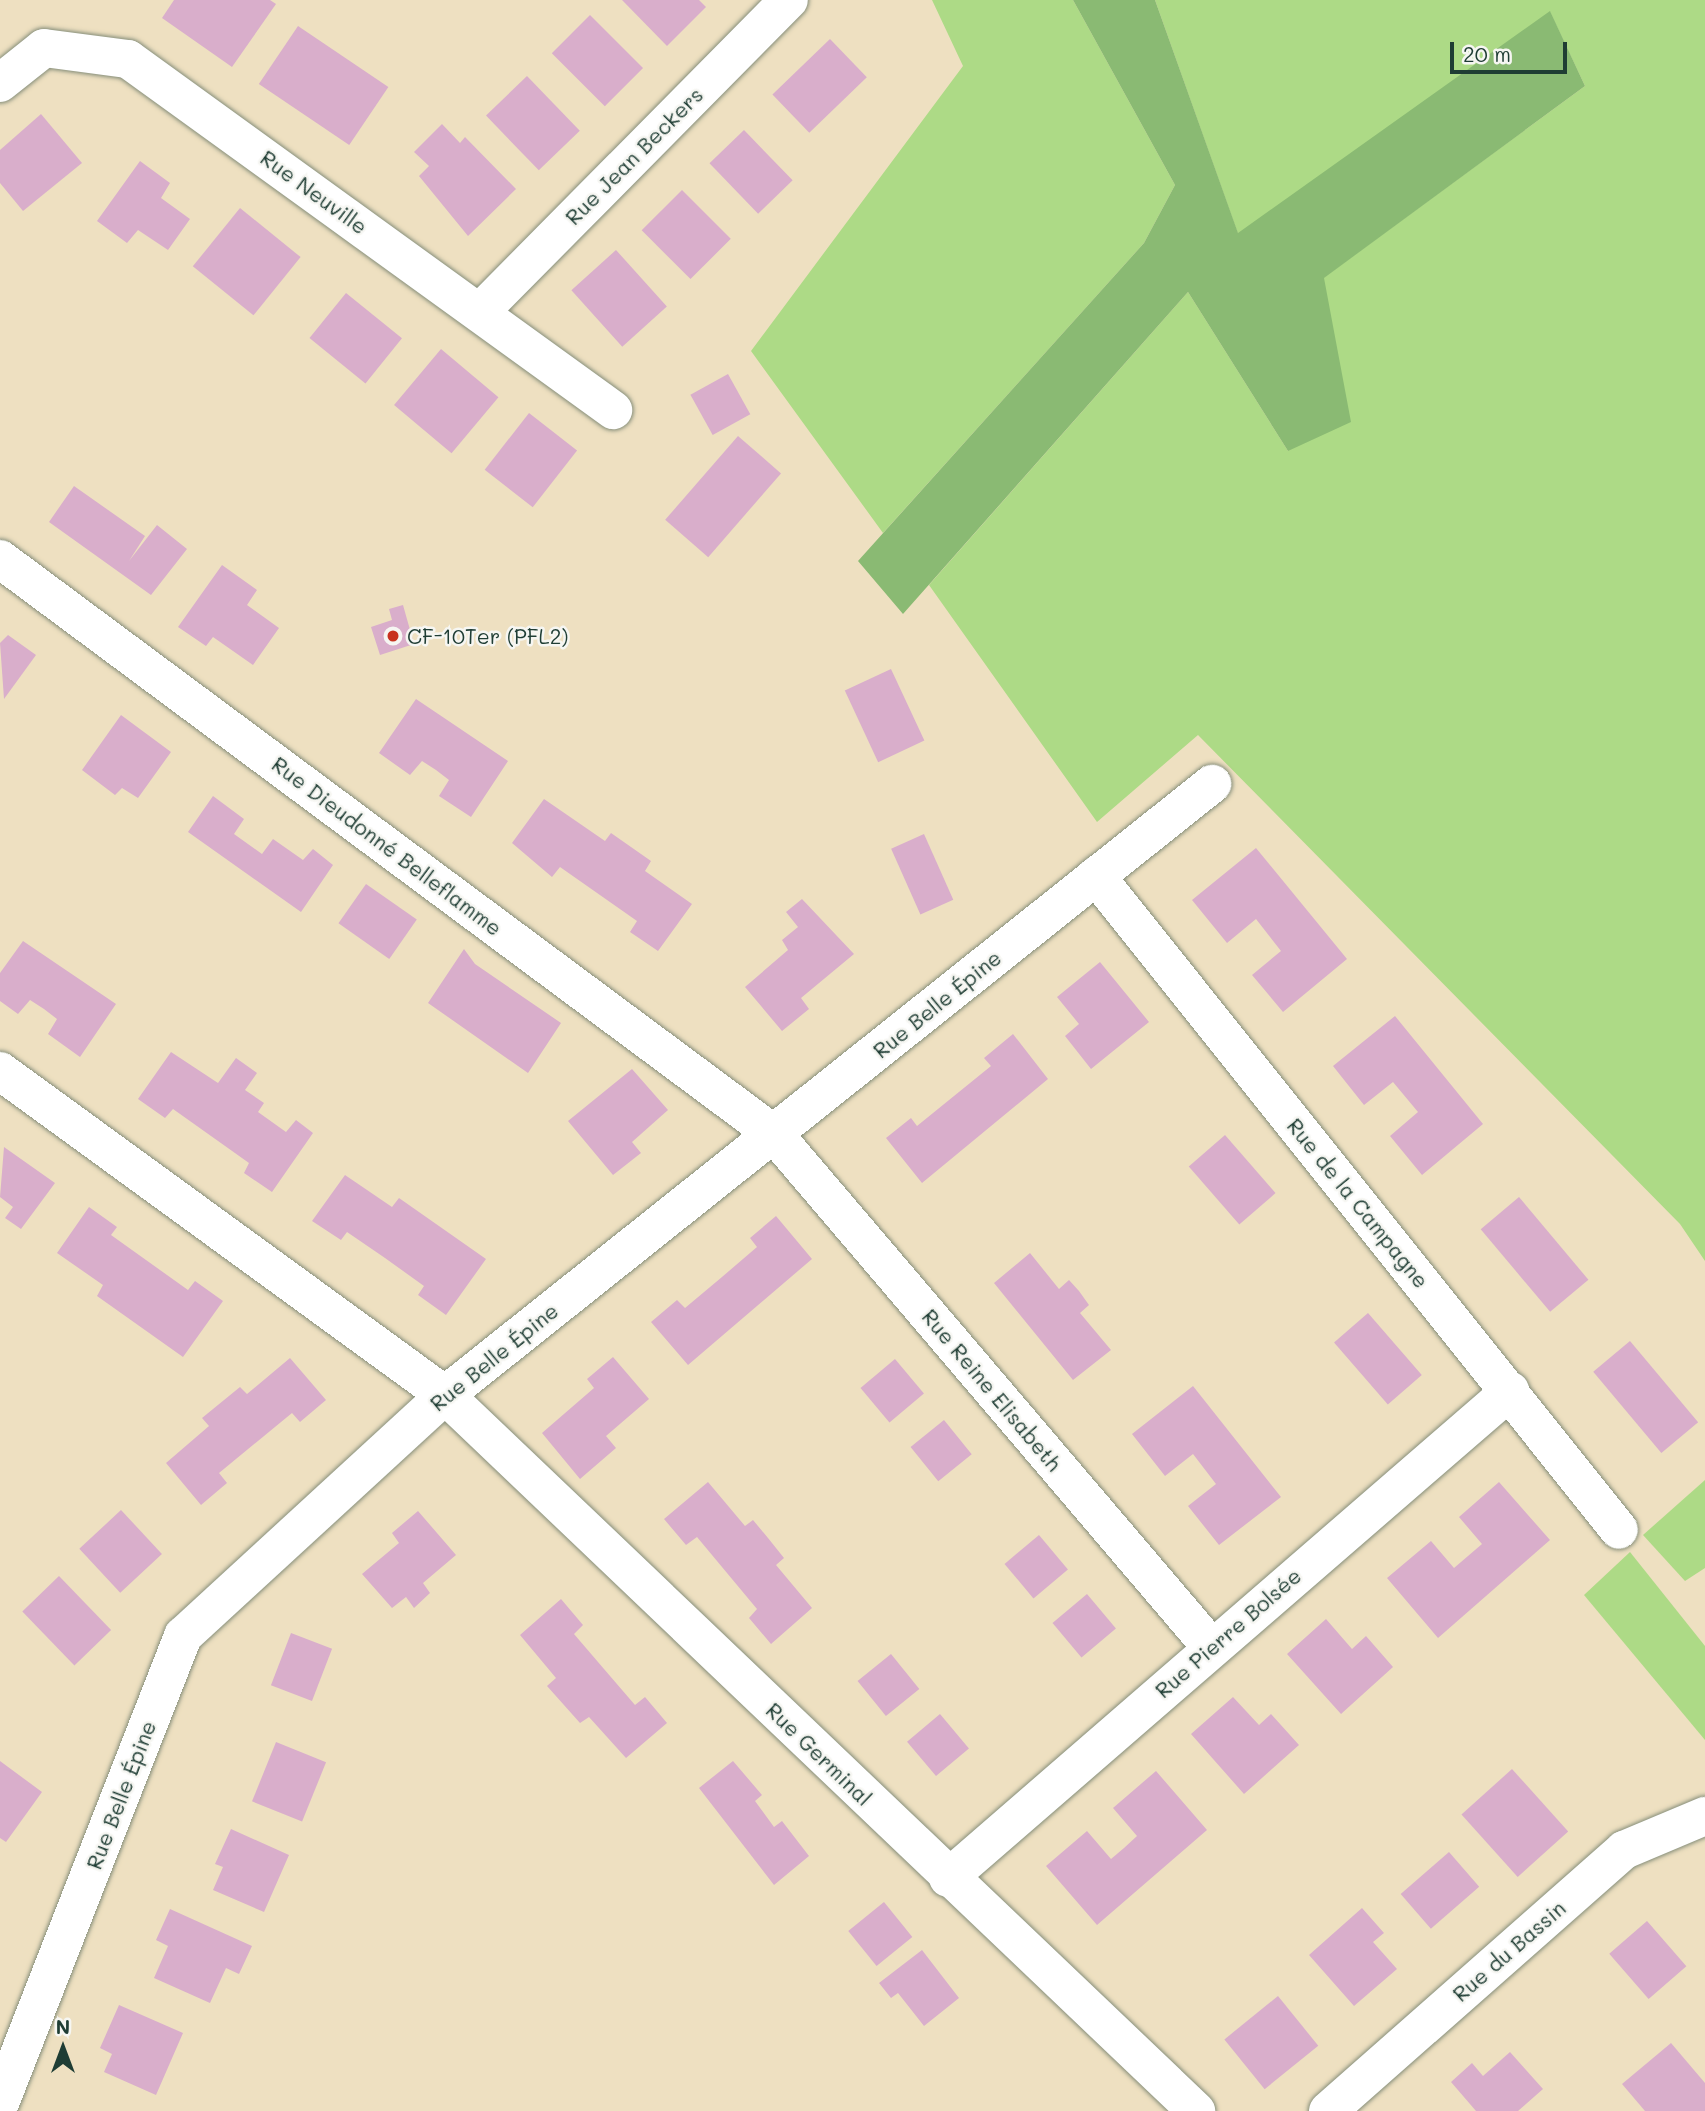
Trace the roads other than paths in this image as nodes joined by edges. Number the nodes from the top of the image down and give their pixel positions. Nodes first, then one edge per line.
1 (789, 0) edge
2 (0, 83) edge
3 (480, 312) junction
4 (614, 410) dead end
5 (0, 559) edge
6 (1212, 784) dead end
7 (1096, 876) junction
8 (0, 1071) edge
9 (774, 1134) junction
10 (1510, 1391) junction
11 (445, 1395) junction
12 (1619, 1530) dead end
13 (1211, 1647) junction
14 (1705, 1816) edge
15 (948, 1878) junction
16 (0, 2103) edge
17 (1196, 2111) edge
18 (1328, 2111) edge

1 - 3 street, Rue Jean Beckers
2 - 3 street, Rue Neuville
3 - 4 street, Rue Neuville
5 - 9 street, Rue Dieudonné Belleflamme
6 - 7 street, Rue Belle Épine
7 - 9 street, Rue Belle Épine
7 - 10 street, Rue de la Campagne
8 - 11 street
9 - 11 street, Rue Belle Épine
9 - 13 street, Rue Reine Elisabeth
10 - 12 street, Rue de la Campagne
10 - 13 street, Rue Pierre Bolsée
11 - 15 street, Rue Germinal
11 - 16 street, Rue Belle Épine
13 - 15 street, Rue Pierre Bolsée
14 - 18 street, Rue du Bassin
15 - 17 street, Rue Germinal

